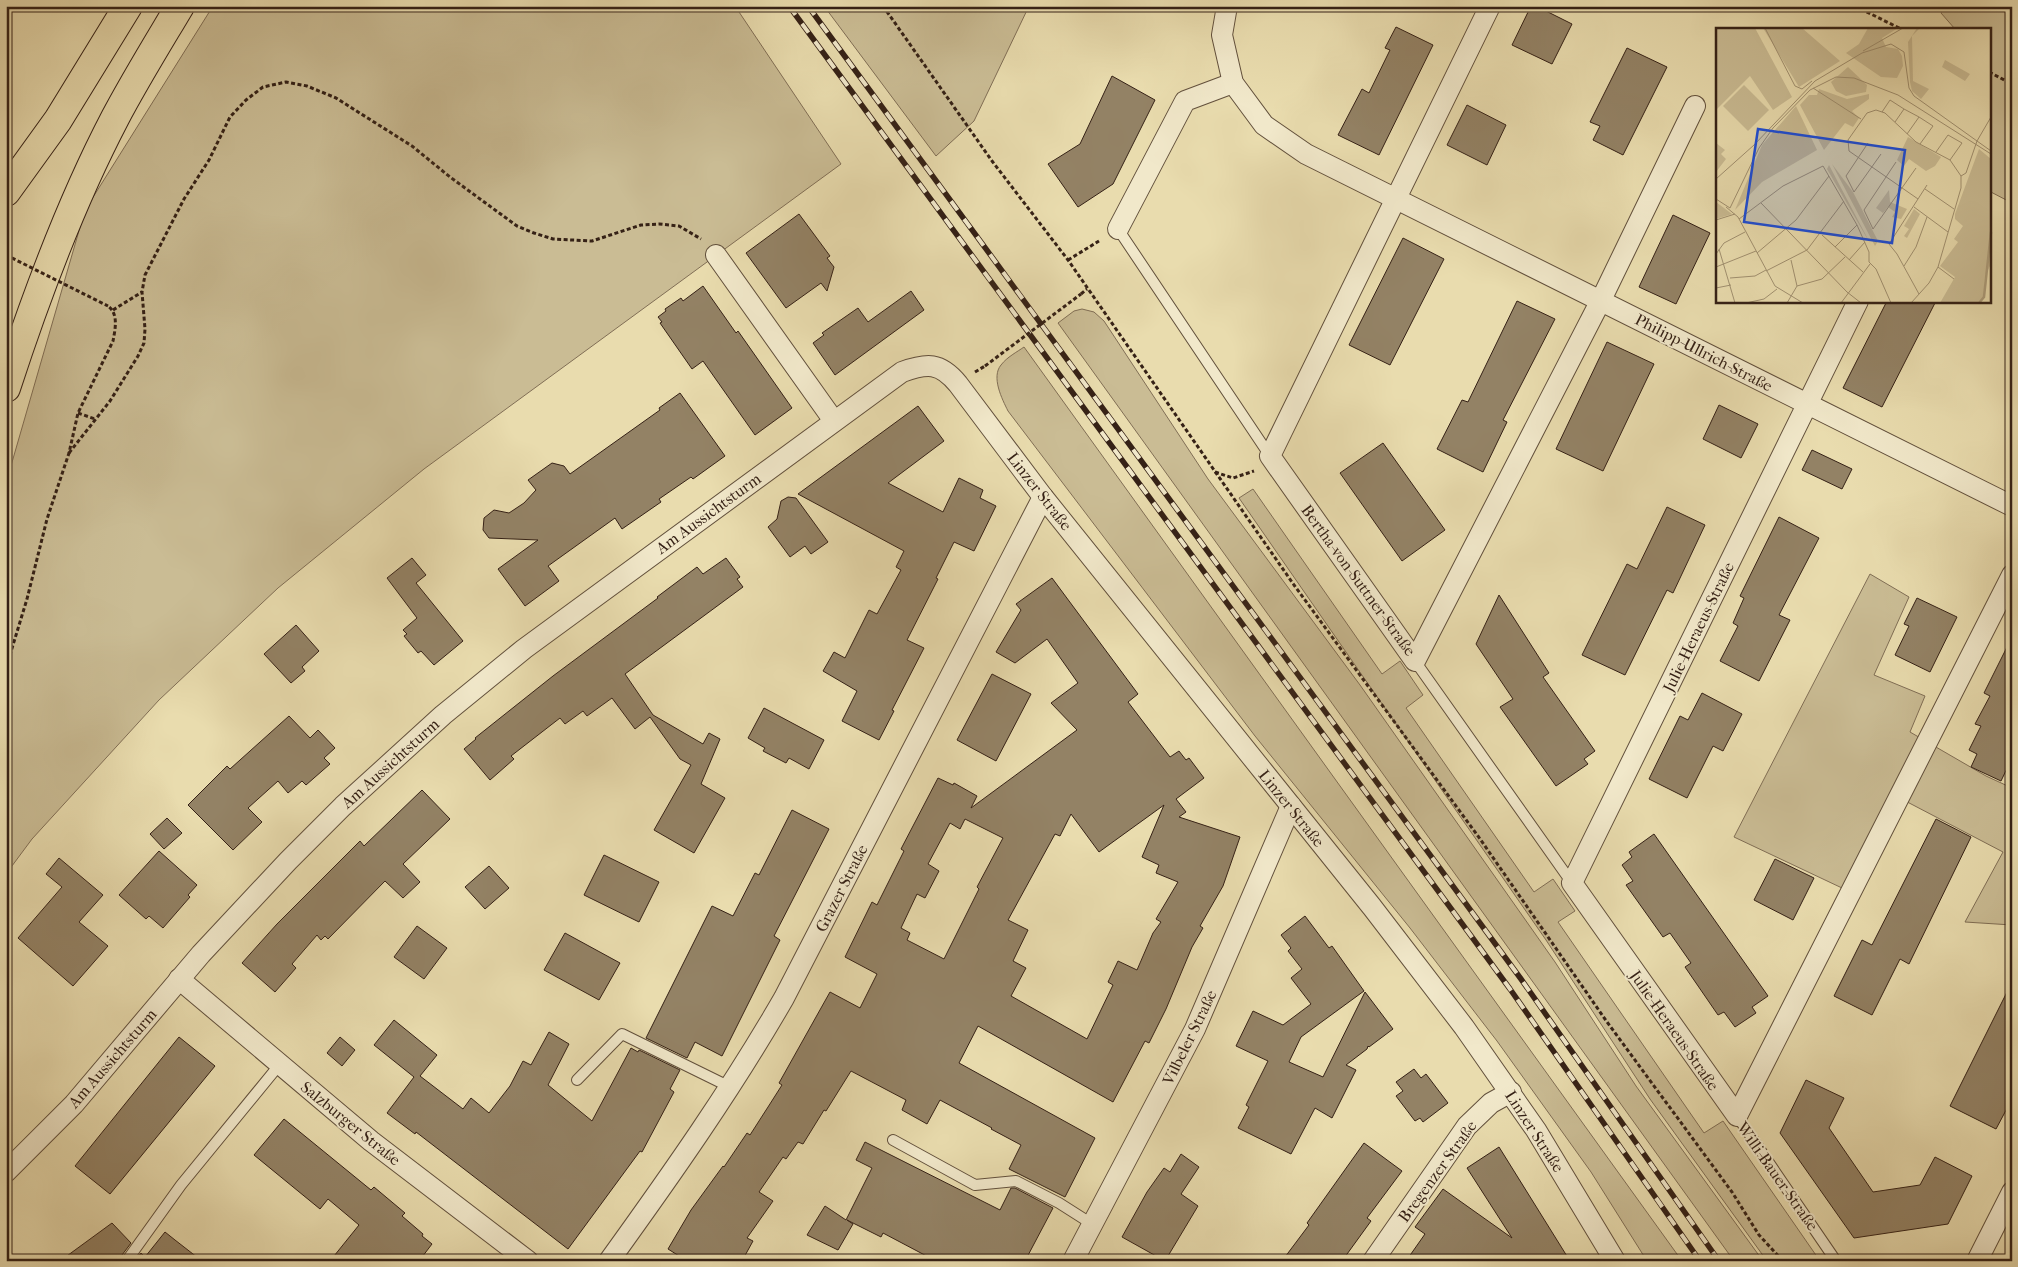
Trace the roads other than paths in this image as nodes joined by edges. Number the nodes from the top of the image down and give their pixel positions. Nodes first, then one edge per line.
1 (128, 6) edge
2 (180, 6) edge
3 (1226, 6) edge
4 (1490, 6) edge
5 (1233, 83) junction
6 (1695, 106) dead end
7 (6, 192) edge
8 (1396, 198) junction
9 (1118, 229) joint
10 (716, 255) road end
11 (1600, 300) junction
12 (1858, 302) edge
13 (946, 372) joint
14 (6, 388) edge
15 (1808, 404) junction
16 (834, 421) junction
17 (1270, 456) junction
18 (1043, 497) junction
19 (2012, 506) edge
20 (2012, 575) edge
21 (1415, 661) junction
22 (1290, 806) junction
23 (1572, 883) junction
24 (179, 979) junction
25 (280, 1064) junction
26 (577, 1080) dead end
27 (730, 1087) junction
28 (1510, 1092) junction
29 (1737, 1116) junction
30 (893, 1140) dead end
31 (6, 1172) edge
32 (2012, 1192) edge
33 (1092, 1224) junction
34 (128, 1259) dead end
35 (528, 1261) edge
36 (609, 1261) edge
37 (1073, 1261) edge
38 (1373, 1261) edge
39 (1615, 1261) edge
40 (1836, 1261) edge
41 (1977, 1261) edge

1 - 7 main road
2 - 14 main road
3 - 5 street, Philipp-Ullrich-Straße
4 - 8 street
5 - 8 street, Philipp-Ullrich-Straße
5 - 9 street
6 - 11 street
8 - 11 street, Philipp-Ullrich-Straße
8 - 17 street
9 - 17 lane
10 - 16 street
11 - 15 street, Philipp-Ullrich-Straße
11 - 21 street, Bertha-von-Suttner-Straße
12 - 15 street
13 - 16 street, Am Aussichtsturm
13 - 18 street, Linzer Straße
15 - 19 street, Philipp-Ullrich-Straße
15 - 23 street, Julie-Heraeus-Straße
16 - 24 street, Am Aussichtsturm
17 - 21 street, Bertha-von-Suttner-Straße
18 - 22 street, Linzer Straße
18 - 27 street, Grazer Straße
20 - 29 street
21 - 23 lane
22 - 28 street, Linzer Straße
22 - 33 street, Vilbeler Straße
23 - 29 street, Julie-Heraeus-Straße
24 - 25 street, Salzburger Straße
24 - 31 street, Am Aussichtsturm
25 - 34 lane
25 - 35 street, Salzburger Straße
26 - 27 lane
27 - 36 street, Grazer Straße
28 - 38 street, Bregenzer Straße
28 - 39 street, Linzer Straße
29 - 40 lane, Willi-Bauer-Straße
30 - 33 lane
32 - 41 street
33 - 37 street, Vilbeler Straße

